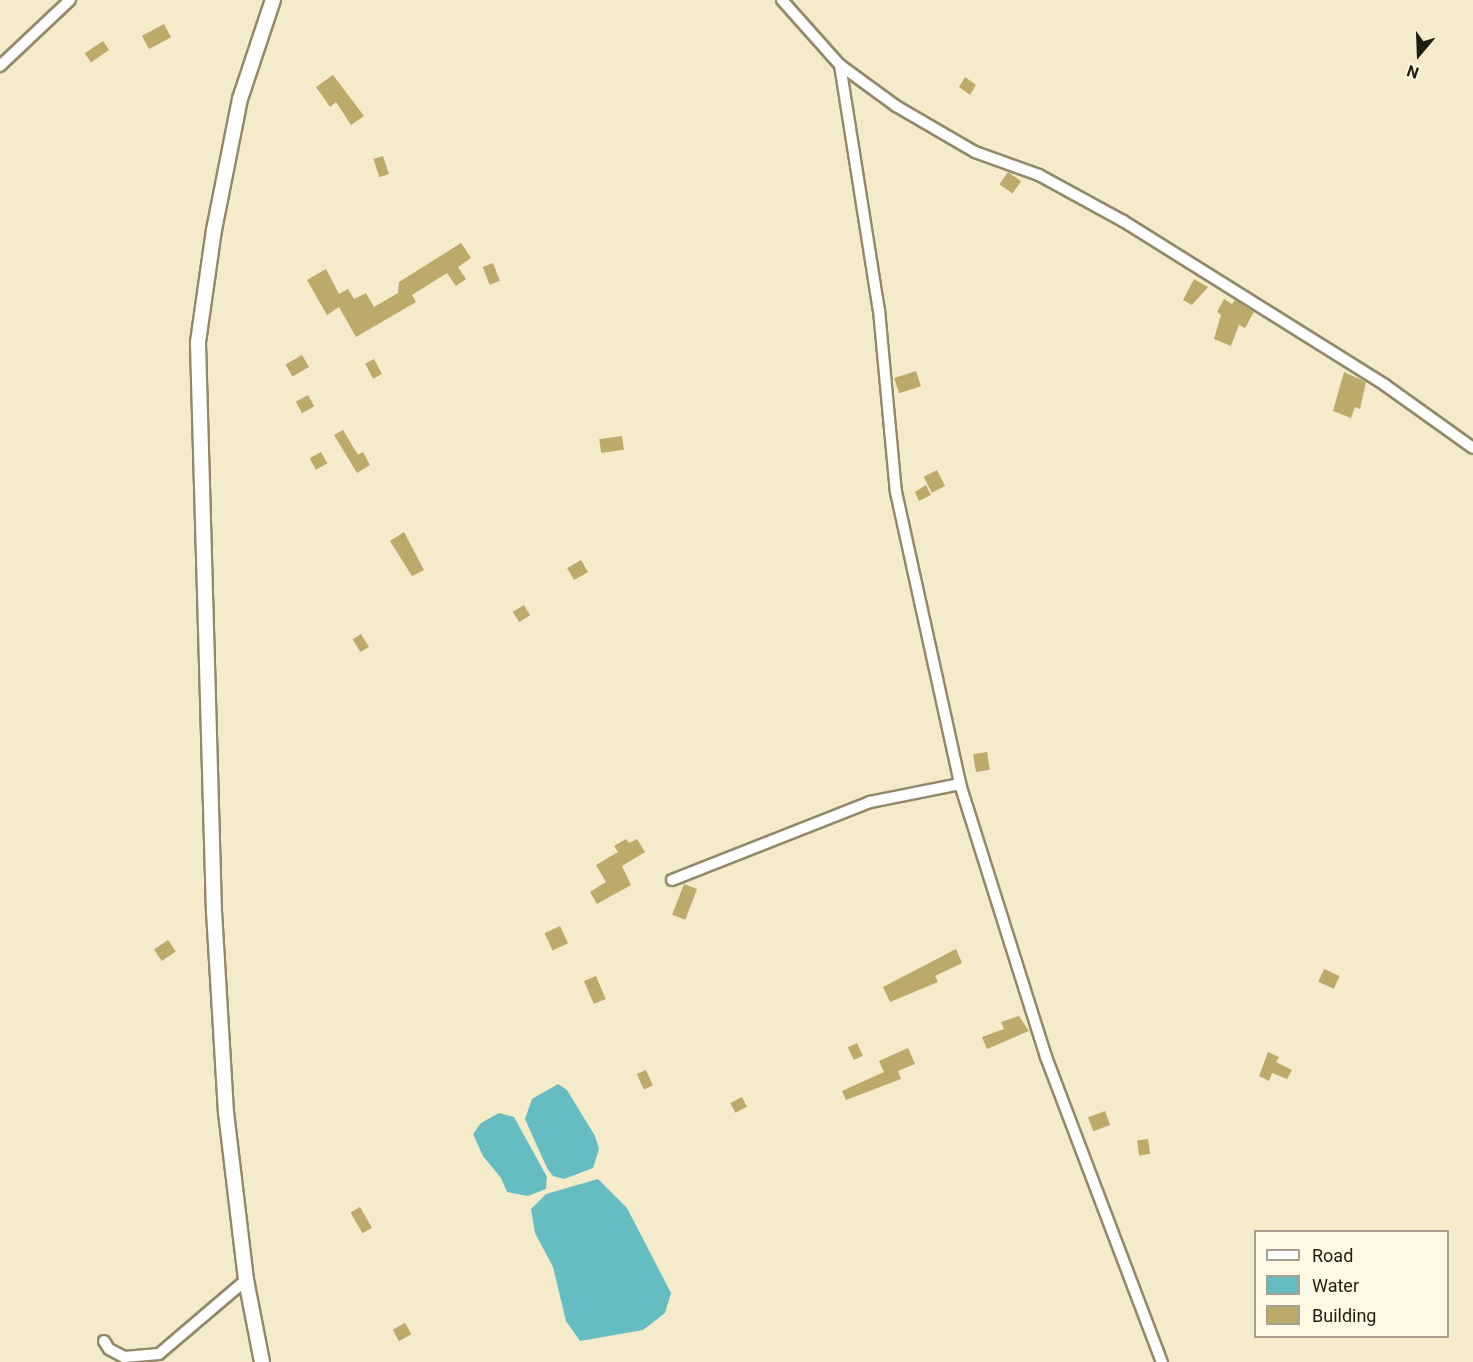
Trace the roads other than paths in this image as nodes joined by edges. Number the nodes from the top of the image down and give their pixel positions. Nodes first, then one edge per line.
1 (70, 0) edge
2 (273, 0) edge
3 (782, 0) edge
4 (840, 65) junction
5 (0, 66) edge
6 (1473, 448) edge
7 (960, 784) junction
8 (672, 880) dead end
9 (246, 1280) junction
10 (104, 1341) dead end
11 (262, 1362) edge
12 (1162, 1362) edge

1 - 5 street
2 - 9 street
3 - 4 street
4 - 6 street
4 - 7 street
7 - 8 street
7 - 12 street
9 - 10 street
9 - 11 street

